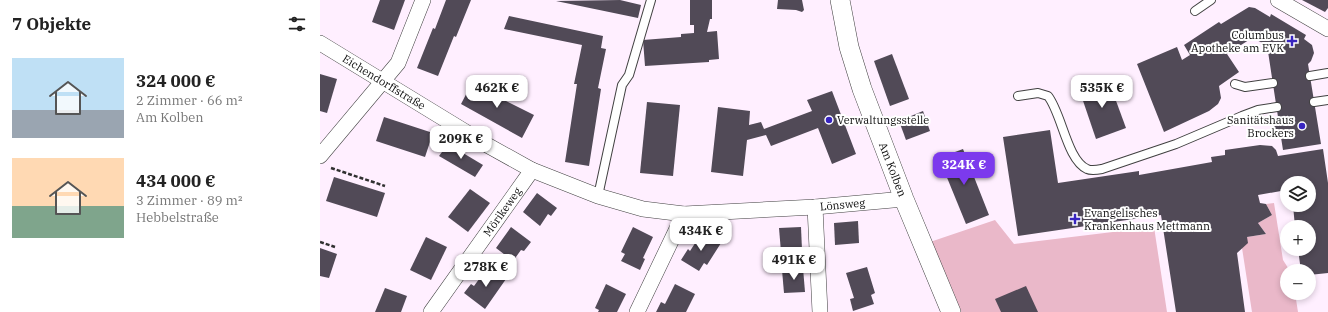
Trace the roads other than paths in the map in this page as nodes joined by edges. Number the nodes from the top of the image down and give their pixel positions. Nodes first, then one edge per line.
1 (423, 0) edge
2 (651, 0) edge
3 (840, 0) edge
4 (1211, 0) edge
5 (1278, 0) edge
6 (1196, 11) dead end
7 (1328, 29) edge
8 (320, 43) edge
9 (1328, 73) edge
10 (1310, 76) dead end
11 (381, 82) junction
12 (1272, 83) dead end
13 (1235, 84) dead end
14 (1018, 96) dead end
15 (1328, 100) edge
16 (1314, 102) dead end
17 (1277, 107) dead end
18 (324, 161) edge
19 (532, 170) junction
20 (598, 196) junction
21 (904, 199) junction
22 (815, 207) junction
23 (684, 214) junction
24 (431, 312) edge
25 (637, 312) edge
26 (820, 312) edge
27 (951, 312) edge

1 - 11 street
2 - 20 lane
3 - 21 street, Am Kolben
4 - 6 lane
5 - 7 street
8 - 11 street, Eichendorffstraße
9 - 10 lane
11 - 18 street
11 - 19 street, Eichendorffstraße
12 - 13 lane
14 - 17 lane
15 - 16 lane
19 - 20 street, Eichendorffstraße
19 - 24 street, Mörikeweg
20 - 23 street, Eichendorffstraße
21 - 22 street, Lönsweg
21 - 27 street, Am Kolben
22 - 23 street, Eichendorffstraße
22 - 26 street, Lönsweg
23 - 25 street

